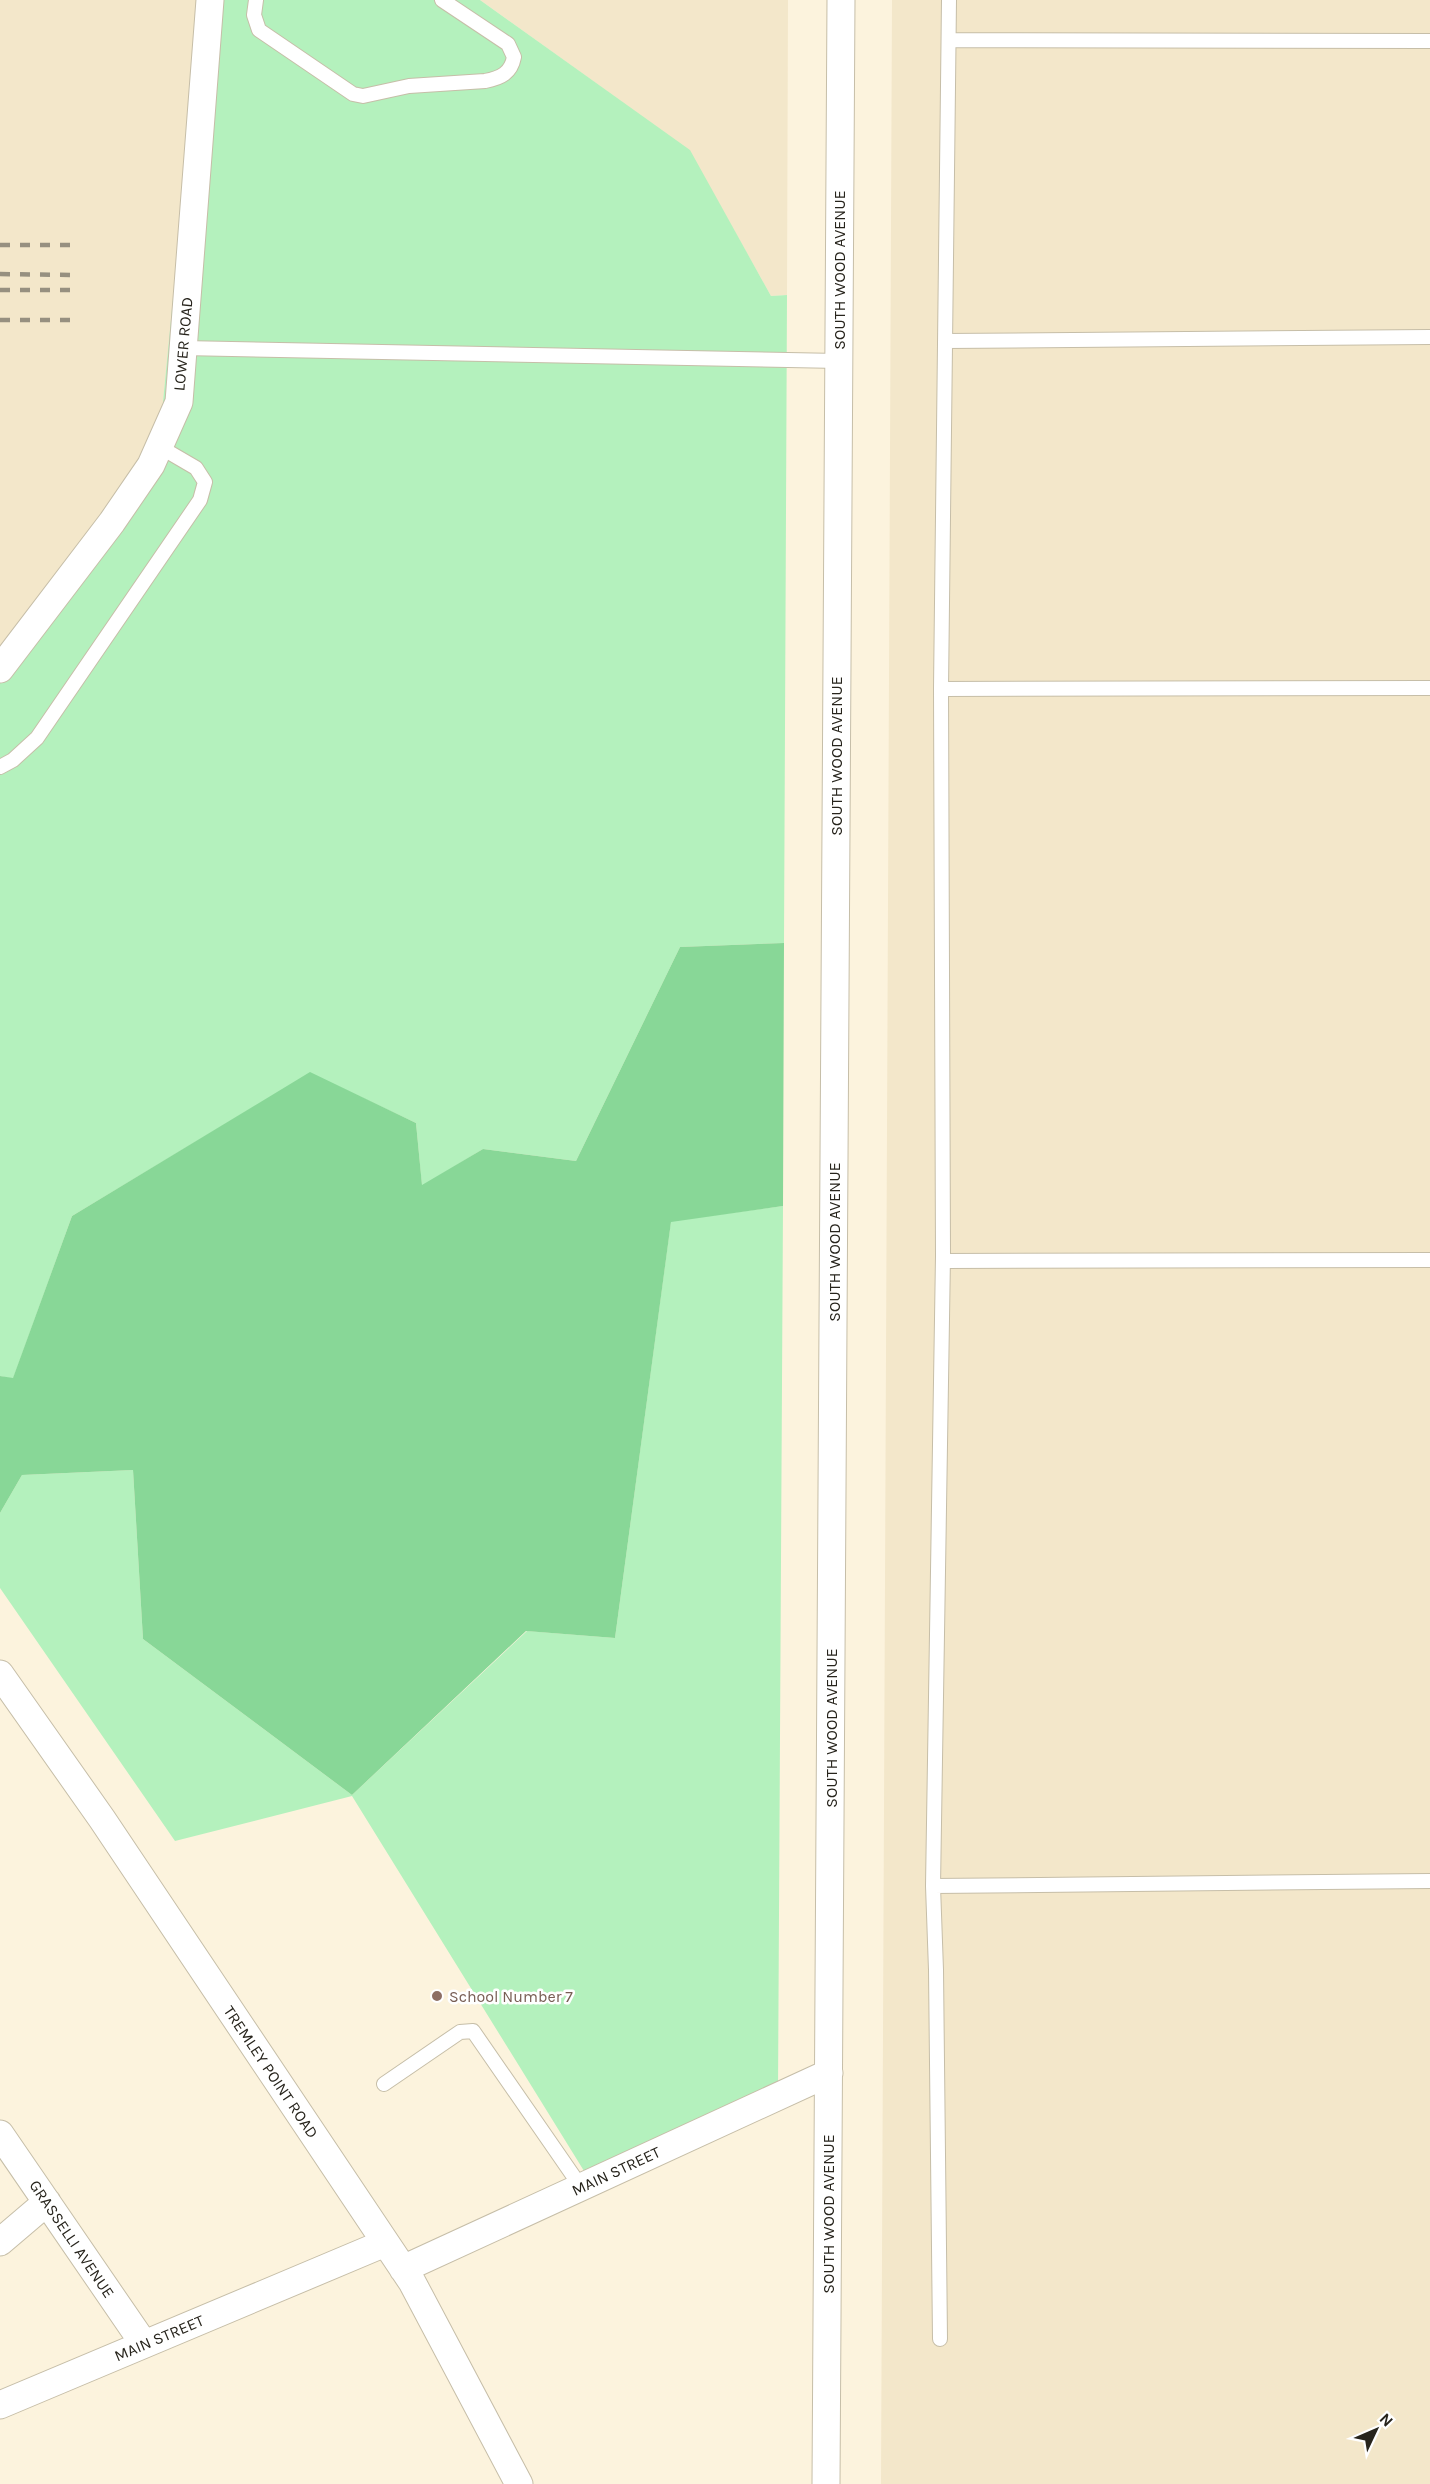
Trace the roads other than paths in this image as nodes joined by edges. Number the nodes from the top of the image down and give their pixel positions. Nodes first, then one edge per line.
1 (210, 0) edge
2 (256, 0) edge
3 (442, 0) edge
4 (841, 0) edge
5 (949, 0) edge
6 (949, 40) junction
7 (1430, 41) edge
8 (1430, 337) edge
9 (945, 341) junction
10 (183, 348) junction
11 (839, 361) junction
12 (160, 447) junction
13 (0, 669) edge
14 (1430, 688) edge
15 (941, 689) junction
16 (0, 767) edge
17 (1430, 1260) edge
18 (943, 1262) junction
19 (0, 1674) edge
20 (1430, 1881) edge
21 (933, 1886) junction
22 (829, 2073) junction
23 (384, 2084) dead end
24 (0, 2134) edge
25 (580, 2187) junction
26 (47, 2202) junction
27 (0, 2242) edge
28 (385, 2243) junction
29 (403, 2269) junction
30 (940, 2339) dead end
31 (144, 2344) junction
32 (0, 2405) edge
33 (517, 2484) edge
34 (826, 2484) edge

1 - 10 street, LOWER ROAD
2 - 3 lane
4 - 11 street, SOUTH WOOD AVENUE
5 - 6 lane
6 - 7 lane
6 - 9 lane
8 - 9 lane
9 - 15 lane
10 - 11 lane
10 - 12 street, LOWER ROAD
11 - 22 street, SOUTH WOOD AVENUE
12 - 13 street, LOWER ROAD
12 - 16 lane
14 - 15 lane
15 - 18 lane
17 - 18 lane
18 - 21 lane
19 - 28 street, TREMLEY POINT ROAD
20 - 21 lane
21 - 30 lane
22 - 25 street, MAIN STREET
22 - 34 street, SOUTH WOOD AVENUE
23 - 25 lane
24 - 26 street, GRASSELLI AVENUE
25 - 29 street, MAIN STREET
26 - 27 street
26 - 31 street, GRASSELLI AVENUE
28 - 29 street, TREMLEY POINT ROAD
28 - 31 street, MAIN STREET
29 - 33 street, TREMLEY POINT ROAD
31 - 32 street, MAIN STREET

